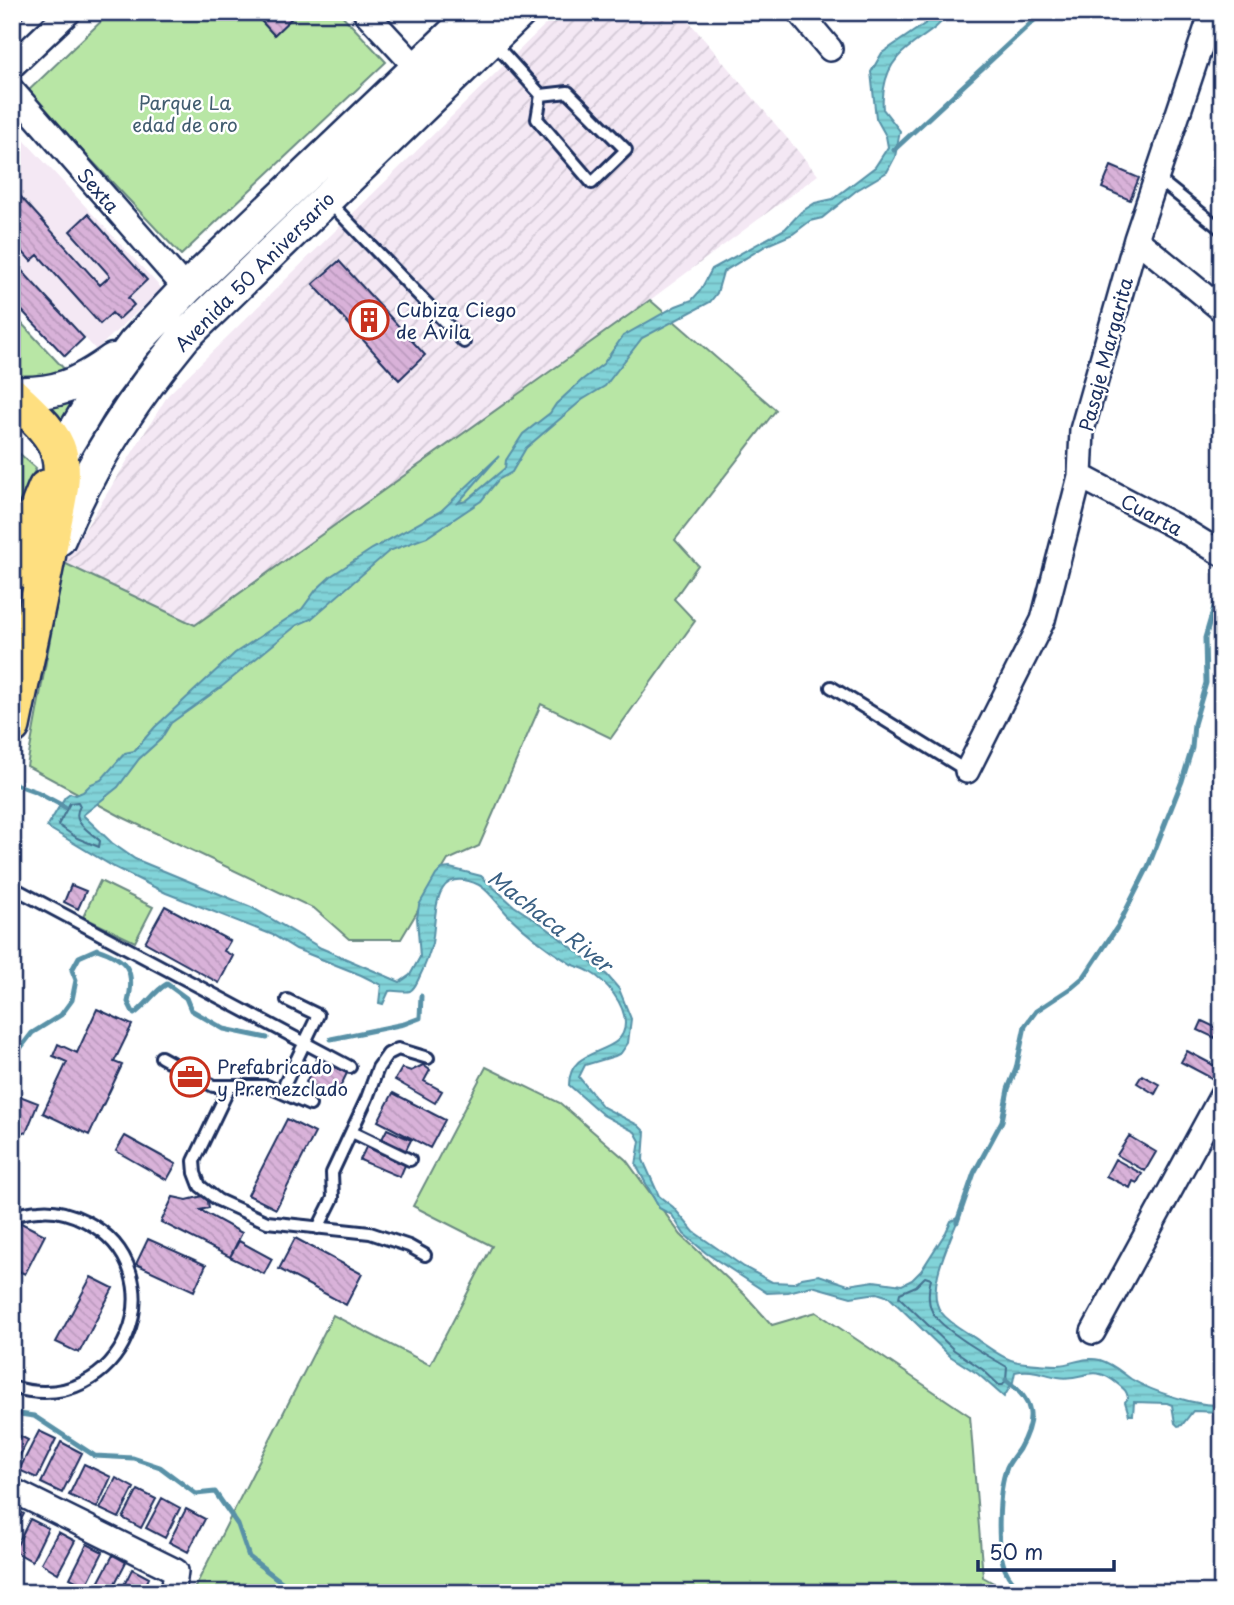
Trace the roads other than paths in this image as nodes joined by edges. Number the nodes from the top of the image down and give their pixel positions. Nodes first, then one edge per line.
1 (69, 12) edge
2 (365, 12) edge
3 (475, 12) edge
4 (520, 12) edge
5 (799, 12) edge
6 (1212, 12) edge
7 (491, 40) junction
8 (830, 49) dead end
9 (12, 66) edge
10 (418, 68) junction
11 (438, 92) junction
12 (541, 95) junction
13 (15, 99) edge
14 (304, 176) junction
15 (1157, 178) junction
16 (326, 199) junction
17 (1222, 230) edge
18 (1136, 239) junction
19 (186, 289) junction
20 (1222, 310) edge
21 (464, 342) dead end
22 (134, 344) junction
23 (12, 394) edge
24 (12, 425) edge
25 (106, 444) junction
26 (60, 456) junction
27 (1080, 476) junction
28 (1222, 554) edge
29 (28, 572) edge
30 (831, 687) dead end
31 (12, 726) edge
32 (967, 771) joint
33 (12, 887) edge
34 (287, 1000) dead end
35 (305, 1043) junction
36 (161, 1057) dead end
37 (428, 1058) dead end
38 (350, 1067) dead end
39 (230, 1086) junction
40 (281, 1091) junction
41 (1222, 1095) edge
42 (310, 1105) dead end
43 (352, 1132) junction
44 (410, 1160) dead end
45 (12, 1216) edge
46 (318, 1228) junction
47 (425, 1255) dead end
48 (1093, 1332) dead end
49 (12, 1387) edge
50 (12, 1490) edge
51 (174, 1582) edge

1 - 9 street
2 - 10 street
3 - 10 main road, Avenida 50 Aniversario
4 - 7 main road, Avenida 50 Aniversario
5 - 8 street
6 - 15 street, Pasaje Margarita
7 - 11 main road, Avenida 50 Aniversario
7 - 12 lane
10 - 11 street
10 - 14 main road, Avenida 50 Aniversario
11 - 16 main road, Avenida 50 Aniversario
12 - 12 lane
13 - 19 street, Sexta
14 - 16 main road
14 - 19 main road, Avenida 50 Aniversario
15 - 17 lane
15 - 18 street, Pasaje Margarita
16 - 21 lane
16 - 25 main road, Avenida 50 Aniversario
18 - 20 street
18 - 27 street, Pasaje Margarita
19 - 22 main road, Avenida 50 Aniversario
22 - 23 main road
22 - 26 main road, Avenida 50 Aniversario
23 - 26 main road
24 - 26 main road
25 - 26 main road
25 - 29 main road, Avenida 50 Aniversario
26 - 29 main road
27 - 28 street, Cuarta
27 - 32 street, Pasaje Margarita
29 - 31 main road
30 - 32 lane
33 - 35 lane
34 - 35 lane
35 - 38 lane
35 - 40 lane
36 - 39 lane
37 - 43 lane
39 - 40 lane
39 - 46 lane
40 - 42 lane
41 - 48 street
43 - 44 lane
43 - 46 lane
45 - 49 lane
46 - 47 lane
50 - 51 street

